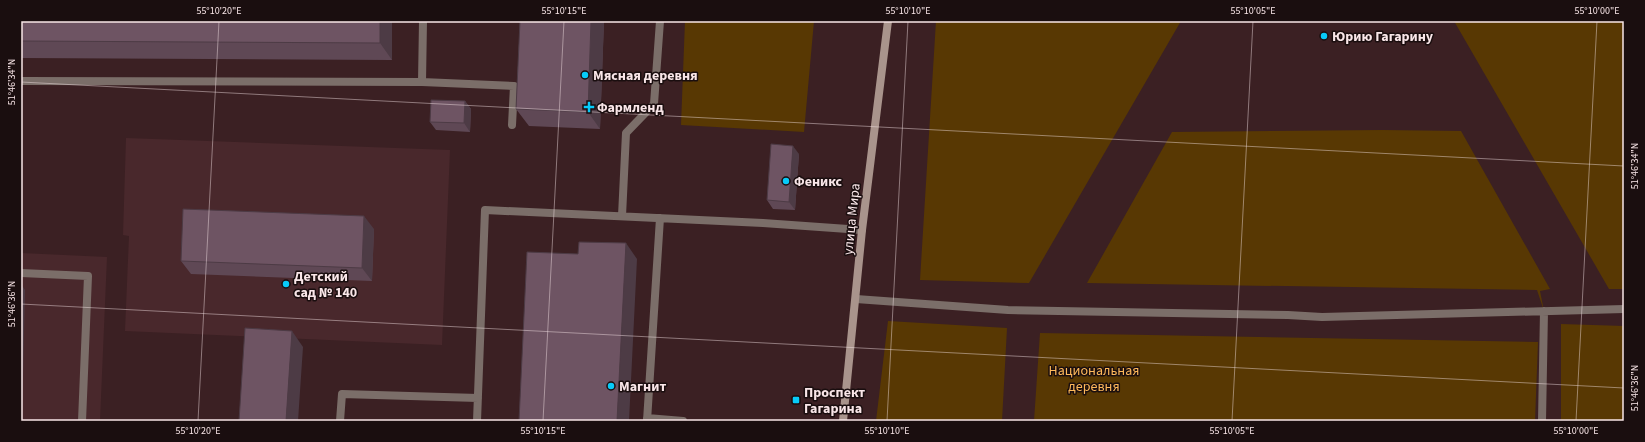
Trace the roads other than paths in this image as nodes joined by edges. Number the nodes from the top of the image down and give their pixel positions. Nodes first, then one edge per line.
1 (423, 21) edge
2 (660, 21) edge
3 (888, 21) edge
4 (21, 81) edge
5 (422, 82) junction
6 (512, 125) dead end
7 (622, 216) junction
8 (660, 218) junction
9 (862, 230) junction
10 (21, 273) edge
11 (856, 299) junction
12 (1624, 309) edge
13 (1544, 311) junction
14 (478, 398) junction
15 (647, 420) edge
16 (82, 421) edge
17 (340, 421) edge
18 (477, 421) edge
19 (683, 421) edge
20 (843, 421) edge
21 (1542, 421) edge

1 - 5 lane
2 - 7 lane
3 - 9 main road, улица Мира
4 - 5 lane
5 - 6 lane
7 - 8 lane
7 - 14 lane
8 - 9 lane
8 - 15 lane
9 - 11 main road, улица Мира
10 - 16 lane
11 - 13 lane
11 - 20 main road, улица Мира
12 - 13 lane
13 - 21 lane
14 - 17 lane
14 - 18 lane
15 - 19 lane

